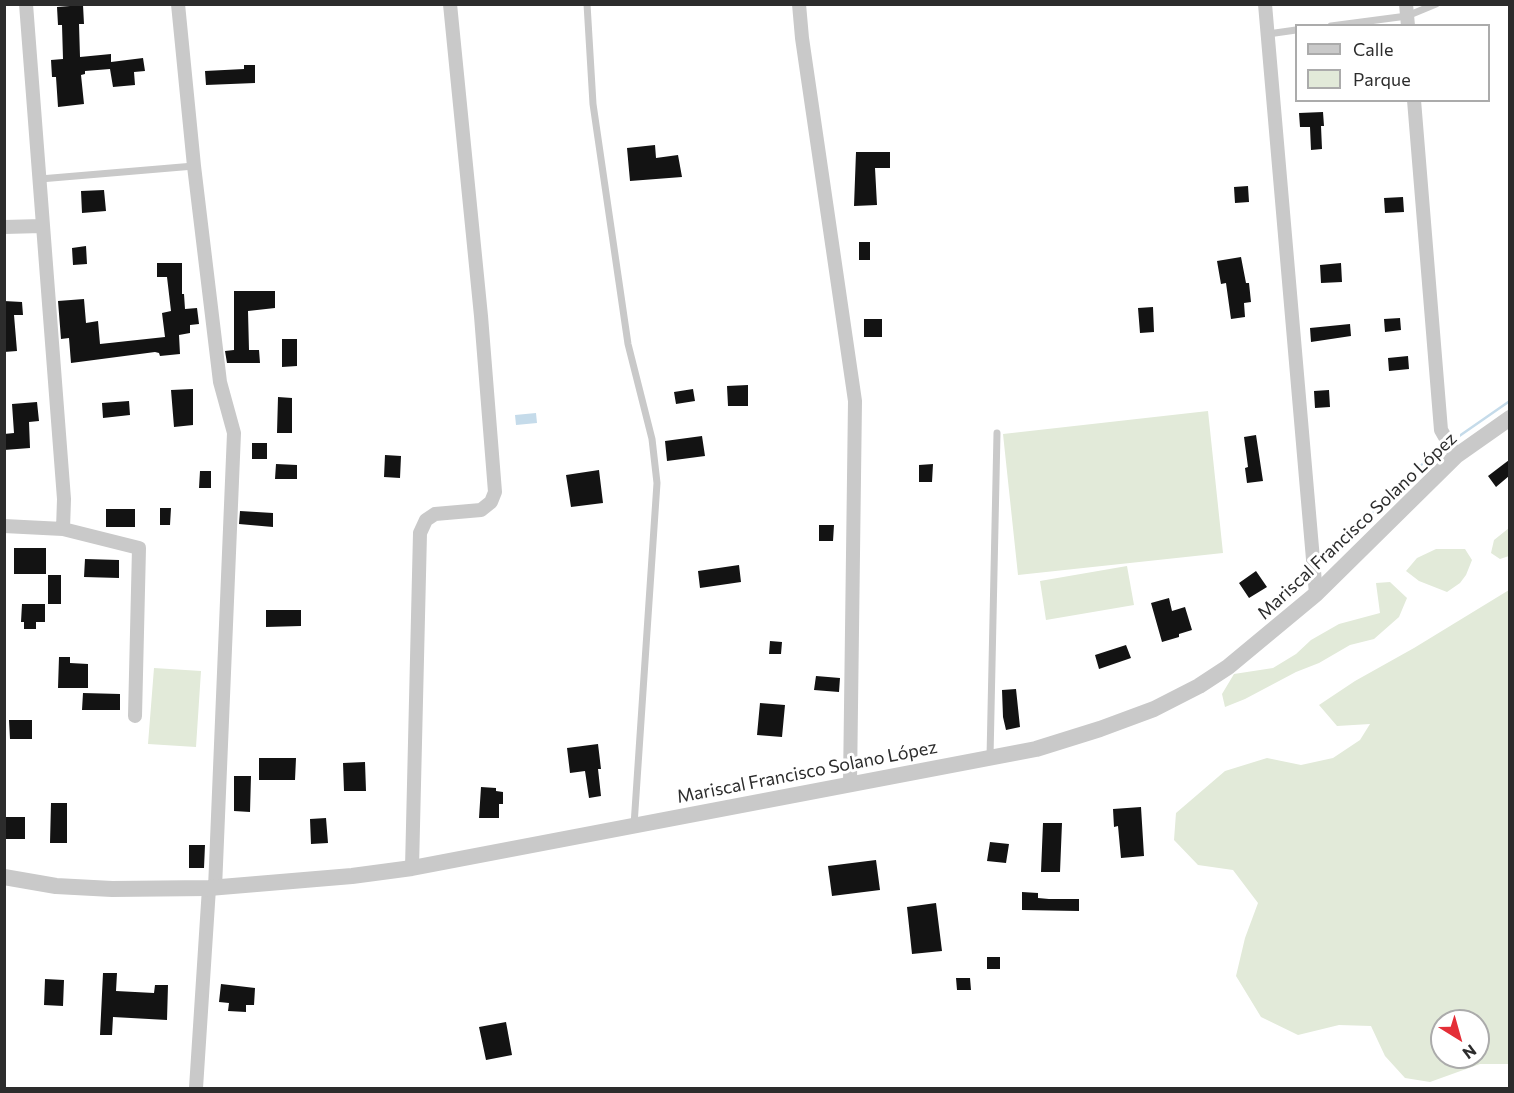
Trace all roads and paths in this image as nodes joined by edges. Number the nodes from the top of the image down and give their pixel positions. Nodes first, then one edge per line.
1 (26, 4) edge
2 (178, 4) edge
3 (450, 4) edge
4 (587, 4) edge
5 (800, 4) edge
6 (1265, 4) edge
7 (1436, 4) edge
8 (1407, 15) edge
9 (1345, 24) edge
10 (1295, 30) edge
11 (1268, 34) junction
12 (1414, 102) edge
13 (195, 166) junction
14 (40, 179) junction
15 (42, 226) junction
16 (4, 227) edge
17 (1509, 418) edge
18 (997, 433) dead end
19 (1456, 456) junction
20 (4, 526) edge
21 (63, 529) junction
22 (1316, 594) junction
23 (135, 716) dead end
24 (990, 757) junction
25 (850, 783) junction
26 (634, 825) junction
27 (412, 868) junction
28 (4, 877) edge
29 (212, 888) junction
30 (196, 1089) edge

1 - 14 street
2 - 13 street
3 - 27 street
4 - 26 lane
5 - 25 street
6 - 11 street
7 - 8 lane
8 - 9 lane
10 - 11 lane
11 - 22 street
12 - 19 street
13 - 14 lane
13 - 29 street
14 - 15 street
15 - 16 street
15 - 21 street
17 - 19 street, Mariscal Francisco Solano López
18 - 24 lane
19 - 22 street, Mariscal Francisco Solano López
20 - 21 street
21 - 23 street
22 - 24 street, Mariscal Francisco Solano López
24 - 25 street, Mariscal Francisco Solano López
25 - 26 street, Mariscal Francisco Solano López
26 - 27 street, Mariscal Francisco Solano López
27 - 29 street, Mariscal Francisco Solano López
28 - 29 street, Mariscal Francisco Solano López
29 - 30 street

